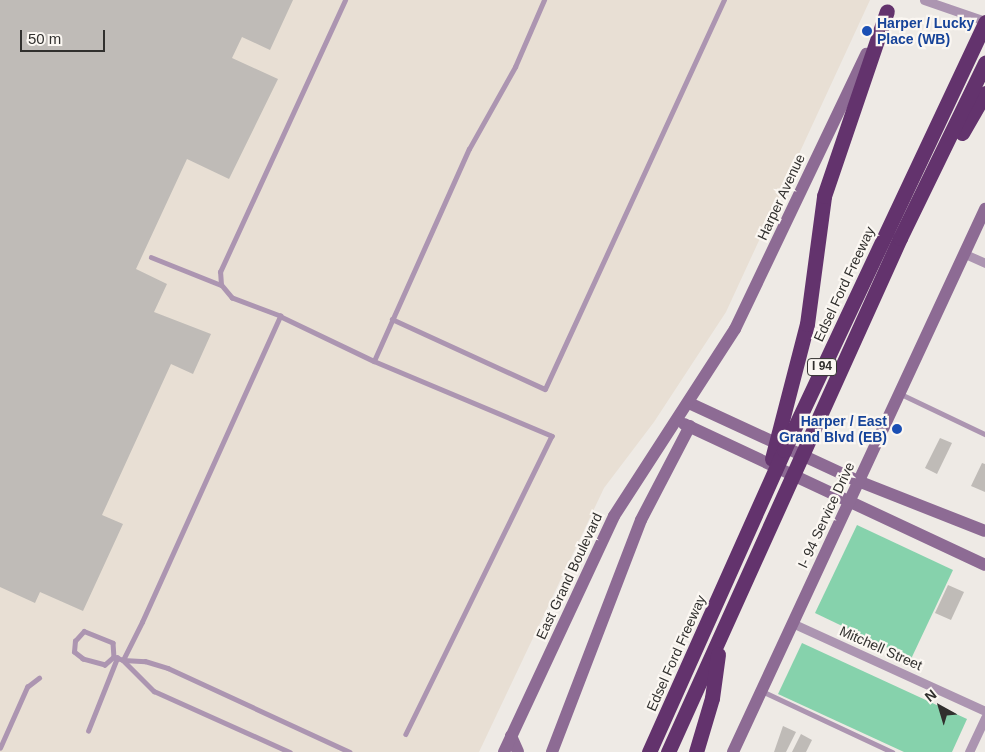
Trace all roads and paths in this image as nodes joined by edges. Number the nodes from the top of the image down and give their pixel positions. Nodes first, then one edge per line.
1 (344, 0) edge
2 (544, 0) edge
3 (724, 0) edge
4 (924, 0) edge
5 (890, 6) edge
6 (985, 21) edge
7 (985, 63) edge
8 (985, 93) edge
9 (985, 210) edge
10 (900, 238) junction
11 (965, 254) junction
12 (152, 257) dead end
13 (985, 263) edge
14 (221, 285) junction
15 (280, 316) junction
16 (392, 319) junction
17 (374, 361) junction
18 (901, 394) junction
19 (689, 403) junction
20 (677, 421) junction
21 (690, 426) junction
22 (985, 434) edge
23 (858, 481) junction
24 (764, 496) junction
25 (849, 500) junction
26 (985, 530) edge
27 (985, 565) edge
28 (792, 623) junction
29 (720, 636) junction
30 (115, 657) junction
31 (123, 660) junction
32 (39, 678) dead end
33 (762, 691) junction
34 (985, 711) edge
35 (985, 718) edge
36 (88, 731) dead end
37 (406, 734) dead end
38 (511, 736) junction
39 (0, 748) edge
40 (290, 752) edge
41 (350, 752) edge
42 (504, 752) edge
43 (518, 752) edge
44 (552, 752) edge
45 (649, 752) edge
46 (668, 752) edge
47 (696, 752) edge
48 (733, 752) edge
49 (892, 752) edge
50 (969, 752) edge

1 - 14 lane
2 - 16 lane
3 - 16 lane
4 - 6 street
5 - 19 main road, Harper Avenue
5 - 24 highway
6 - 24 highway, Edsel Ford Freeway / I 94
7 - 10 highway, I 94
8 - 10 highway
9 - 11 main road, I- 94 Service Drive
10 - 29 highway, I 94
11 - 13 street
11 - 18 main road, I- 94 Service Drive
12 - 14 lane
14 - 15 lane
15 - 17 lane
15 - 31 lane
16 - 17 lane
17 - 37 lane
18 - 22 lane
18 - 23 main road, I- 94 Service Drive
19 - 20 main road, East Grand Boulevard
19 - 23 main road
20 - 21 main road
20 - 38 main road, East Grand Boulevard
21 - 25 main road
21 - 44 main road
23 - 25 main road, I- 94 Service Drive
23 - 26 main road
24 - 45 highway, Edsel Ford Freeway / I 94
25 - 27 main road
25 - 28 main road, I- 94 Service Drive
28 - 33 main road, I- 94 Service Drive
28 - 34 street, Mitchell Street
29 - 46 highway, I 94
29 - 47 highway
30 - 30 lane
30 - 31 lane
30 - 36 lane
31 - 40 lane
31 - 41 lane
32 - 39 lane
33 - 48 main road, I- 94 Service Drive
33 - 49 lane
35 - 50 street
38 - 42 main road, East Grand Boulevard
38 - 43 main road

